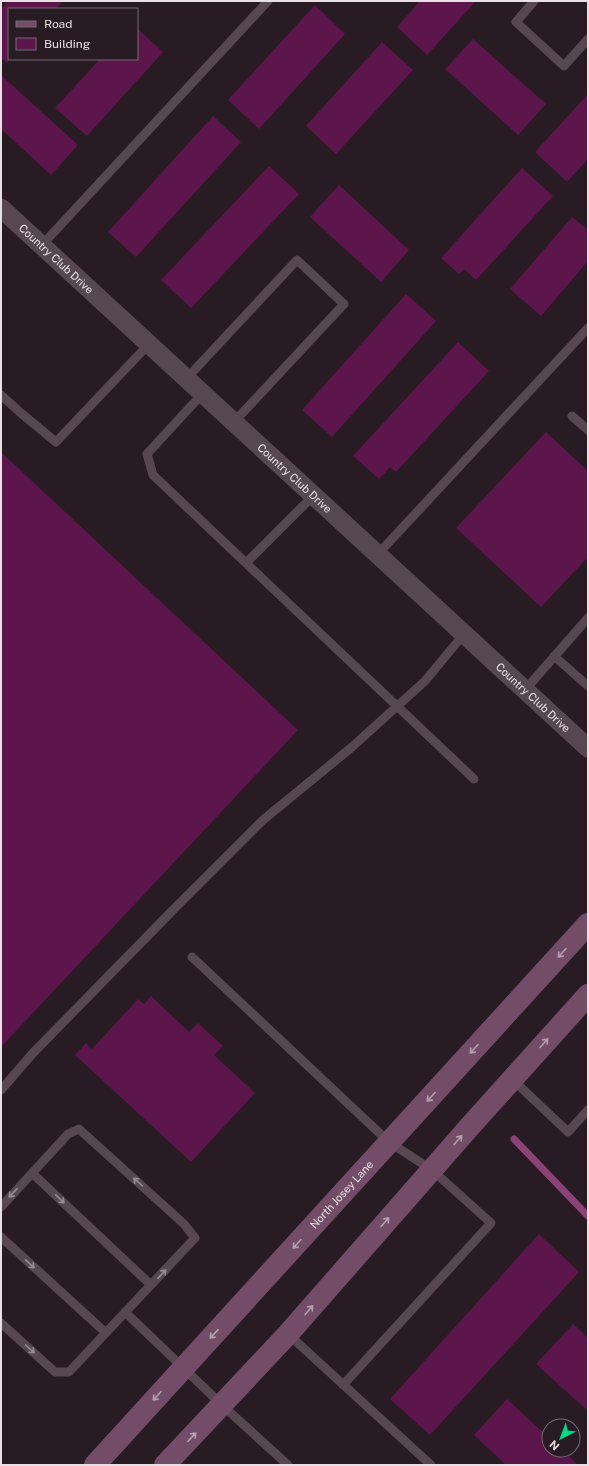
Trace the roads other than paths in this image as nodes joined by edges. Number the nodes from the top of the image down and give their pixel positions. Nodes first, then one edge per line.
1 (268, 1) edge
2 (534, 1) edge
3 (588, 39) edge
4 (1, 208) edge
5 (42, 245) junction
6 (588, 328) edge
7 (149, 344) junction
8 (187, 378) junction
9 (203, 393) junction
10 (1, 395) edge
11 (572, 416) dead end
12 (234, 422) junction
13 (588, 430) edge
14 (314, 495) junction
15 (378, 554) junction
16 (246, 563) junction
17 (588, 618) edge
18 (464, 634) junction
19 (554, 656) junction
20 (588, 686) edge
21 (525, 690) junction
22 (397, 706) junction
23 (588, 748) edge
24 (474, 779) dead end
25 (588, 924) edge
26 (192, 957) dead end
27 (588, 995) edge
28 (512, 1079) junction
29 (1, 1090) edge
30 (588, 1110) edge
31 (389, 1142) junction
32 (432, 1170) junction
33 (32, 1173) junction
34 (1, 1207) edge
35 (1, 1237) edge
36 (151, 1285) junction
37 (125, 1312) junction
38 (1, 1323) edge
39 (106, 1333) junction
40 (288, 1334) junction
41 (183, 1368) junction
42 (343, 1385) junction
43 (222, 1405) junction
44 (167, 1464) edge
45 (95, 1465) edge
46 (288, 1465) edge
47 (431, 1465) edge

1 - 5 lane
2 - 3 lane
4 - 5 street, Country Club Drive
5 - 7 street, Country Club Drive
6 - 15 lane
7 - 8 street, Country Club Drive
7 - 10 lane
8 - 9 street, Country Club Drive
8 - 12 lane
9 - 12 street, Country Club Drive
9 - 16 lane
11 - 13 lane
12 - 14 street, Country Club Drive
14 - 15 street, Country Club Drive
14 - 16 lane
15 - 18 street, Country Club Drive
16 - 22 lane
17 - 19 lane
18 - 21 street, Country Club Drive
18 - 22 lane
19 - 20 lane
19 - 21 lane
21 - 23 street, Country Club Drive
22 - 24 lane
22 - 29 lane
25 -> 31 main road, North Josey Lane
26 - 31 lane
28 -> 27 main road
28 - 30 lane
32 -> 28 main road
31 - 32 lane
31 -> 41 main road, North Josey Lane
40 -> 32 main road
32 - 42 lane
33 -> 34 lane
33 -> 36 lane
36 -> 33 lane
35 -> 39 lane
36 - 37 lane
37 - 39 lane
37 - 41 lane
38 -> 39 lane
40 - 42 lane
40 - 43 main road
41 - 43 lane
41 -> 45 main road, North Josey Lane
42 - 47 lane
44 -> 43 main road
43 - 46 lane

